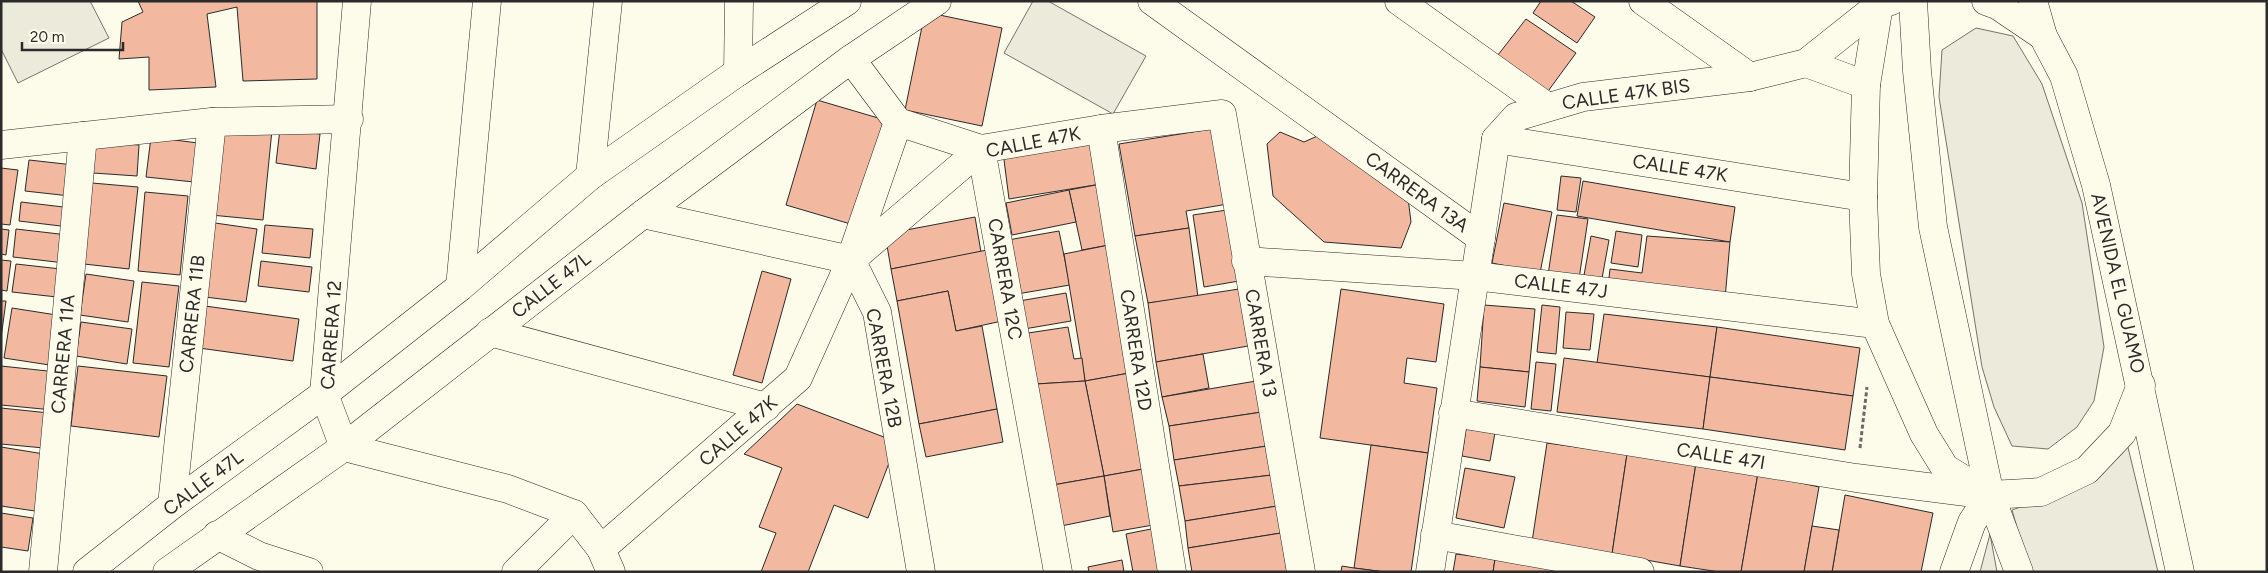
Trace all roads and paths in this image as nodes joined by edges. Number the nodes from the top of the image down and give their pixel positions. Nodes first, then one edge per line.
1 (357, 1) edge
2 (487, 1) edge
3 (608, 1) edge
4 (739, 1) edge
5 (847, 1) edge
6 (937, 1) edge
7 (1152, 1) edge
8 (1399, 1) edge
9 (1643, 1) edge
10 (1913, 1) edge
11 (1986, 1) edge
12 (2033, 1) edge
13 (1881, 3) edge
14 (2044, 36) junction
15 (851, 59) junction
16 (1806, 63) junction
17 (738, 72) junction
18 (1750, 77) junction
19 (1866, 85) junction
20 (1546, 106) junction
21 (1222, 114) joint
22 (349, 120) junction
23 (212, 122) junction
24 (898, 122) junction
25 (1100, 129) junction
26 (83, 136) junction
27 (1496, 139) junction
28 (1, 145) edge
29 (981, 150) junction
30 (590, 176) junction
31 (1864, 197) junction
32 (643, 214) junction
33 (1480, 238) junction
34 (851, 260) junction
35 (1246, 261) junction
36 (1475, 276) junction
37 (460, 287) junction
38 (1875, 324) junction
39 (490, 332) junction
40 (1868, 382) dead end
41 (2141, 385) junction
42 (324, 394) junction
43 (766, 407) junction
44 (1453, 413) junction
45 (344, 447) junction
46 (1856, 478) junction
47 (1990, 495) junction
48 (172, 505) junction
49 (574, 514) junction
50 (217, 535) junction
51 (1435, 535) junction
52 (606, 560) edge
53 (43, 572) edge
54 (87, 572) edge
55 (167, 572) edge
56 (309, 572) edge
57 (516, 572) edge
58 (921, 572) edge
59 (1058, 572) edge
60 (1172, 572) edge
61 (1301, 572) edge
62 (1430, 572) edge
63 (1640, 572) edge
64 (1954, 572) edge
65 (2019, 572) edge
66 (2180, 572) edge

1 - 22 street, CARRERA 12
2 - 37 street
3 - 30 street
4 - 17 street
5 - 17 street, CALLE 47L
6 - 15 street, CALLE 47L
7 - 33 street, CARRERA 13A
8 - 20 street
9 - 18 street
10 - 47 street
11 - 14 street
12 - 14 street, AVENIDA EL GUAMO
13 - 16 street, CALLE 47K BIS
13 - 19 street
14 - 41 street, AVENIDA EL GUAMO
15 - 24 street
15 - 32 street, CALLE 47L
16 - 18 street, CALLE 47K BIS
16 - 19 street
17 - 30 street, CALLE 47L
18 - 20 street, CALLE 47K BIS
19 - 31 street
20 - 27 street, CALLE 47K BIS
21 - 25 street, CALLE 47K
21 - 35 street, CARRERA 13
22 - 23 street
22 - 42 street, CARRERA 12
23 - 26 street
23 - 48 street, CARRERA 11B
24 - 29 street
24 - 34 street, CALLE 47K
25 - 29 street, CALLE 47K
25 - 60 street, CARRERA 12D
26 - 28 street
26 - 53 street, CARRERA 11A
27 - 31 street, CALLE 47K
27 - 33 street
29 - 34 street, CALLE 47K
29 - 59 street, CARRERA 12C
30 - 37 street, CALLE 47L
31 - 38 street
32 - 34 street
32 - 39 street, CALLE 47L
33 - 36 street, CARRERA 13A
34 - 43 street, CALLE 47K
34 - 58 street, CARRERA 12B
35 - 36 street, CALLE 47J
35 - 61 street, CARRERA 13
36 - 38 street, CALLE 47J
36 - 44 street, CARRERA 13A
37 - 42 street, CALLE 47L
38 - 47 street
39 - 43 street
39 - 45 street, CALLE 47L
40 - 46 path
41 - 47 street, CALLE 47I
41 - 66 street, AVENIDA EL GUAMO
42 - 45 street, CARRERA 12
42 - 48 street, CALLE 47L
43 - 52 street, CALLE 47K
44 - 46 street, CALLE 47I
44 - 51 street, CARRERA 13A
45 - 49 street
45 - 50 street, CALLE 47L
46 - 47 street, CALLE 47I
47 - 64 street
47 - 65 street
48 - 54 street, CALLE 47L
49 - 52 street
49 - 57 street
50 - 55 street, CALLE 47L
50 - 56 street
51 - 62 street, CARRERA 13A
51 - 63 street

